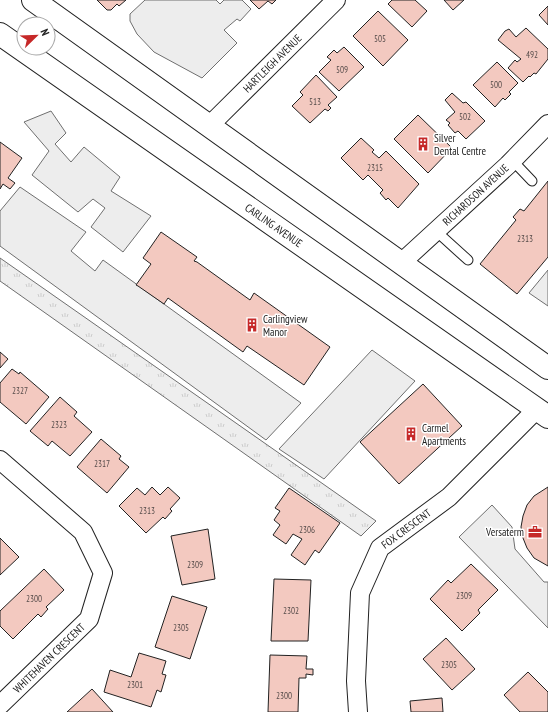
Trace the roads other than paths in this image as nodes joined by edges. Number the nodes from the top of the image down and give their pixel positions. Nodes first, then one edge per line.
1 (33, 0) edge
2 (336, 0) edge
3 (0, 34) edge
4 (548, 124) edge
5 (209, 126) junction
6 (512, 160) junction
7 (532, 181) dead end
8 (436, 231) junction
9 (468, 260) dead end
10 (401, 263) junction
11 (548, 368) edge
12 (542, 413) edge
13 (0, 460) edge
14 (0, 705) edge
15 (358, 712) edge

1 - 5 main road
2 - 5 street, HARTLEIGH AVENUE
3 - 12 main road, CARLING AVENUE
4 - 6 street, RICHARDSON AVENUE
5 - 10 main road
6 - 7 lane
6 - 8 street, RICHARDSON AVENUE
8 - 9 lane
8 - 10 street, RICHARDSON AVENUE
10 - 11 main road
12 - 15 street, FOX CRESCENT
13 - 14 street, WHITEHAVEN CRESCENT

